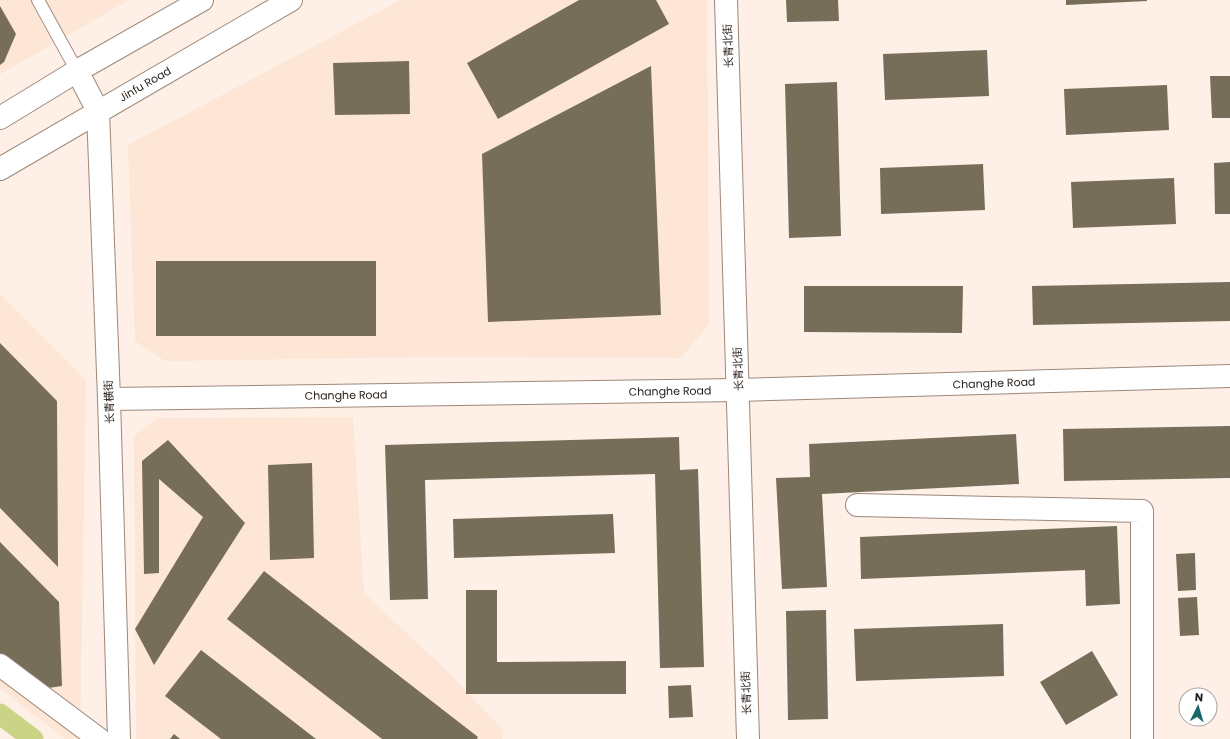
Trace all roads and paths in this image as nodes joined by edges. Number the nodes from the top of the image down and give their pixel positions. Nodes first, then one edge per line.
1 (38, 0) edge
2 (202, 0) edge
3 (291, 0) edge
4 (726, 0) edge
5 (77, 71) junction
6 (98, 111) junction
7 (0, 118) edge
8 (0, 169) edge
9 (1230, 376) edge
10 (738, 390) junction
11 (109, 399) junction
12 (857, 505) dead end
13 (0, 665) edge
14 (99, 739) edge
15 (119, 739) edge
16 (748, 739) edge
17 (1142, 739) edge

1 - 5 lane
2 - 5 street
3 - 6 street, Jinfu Road
4 - 10 street, 长青北街
5 - 6 street, 长青横街
5 - 7 street
6 - 8 street, Jinfu Road
6 - 11 street, 长青横街
9 - 10 street, Changhe Road
10 - 11 street, Changhe Road
10 - 16 street, 长青北街
11 - 15 street, 长青横街
12 - 17 street
13 - 14 street

